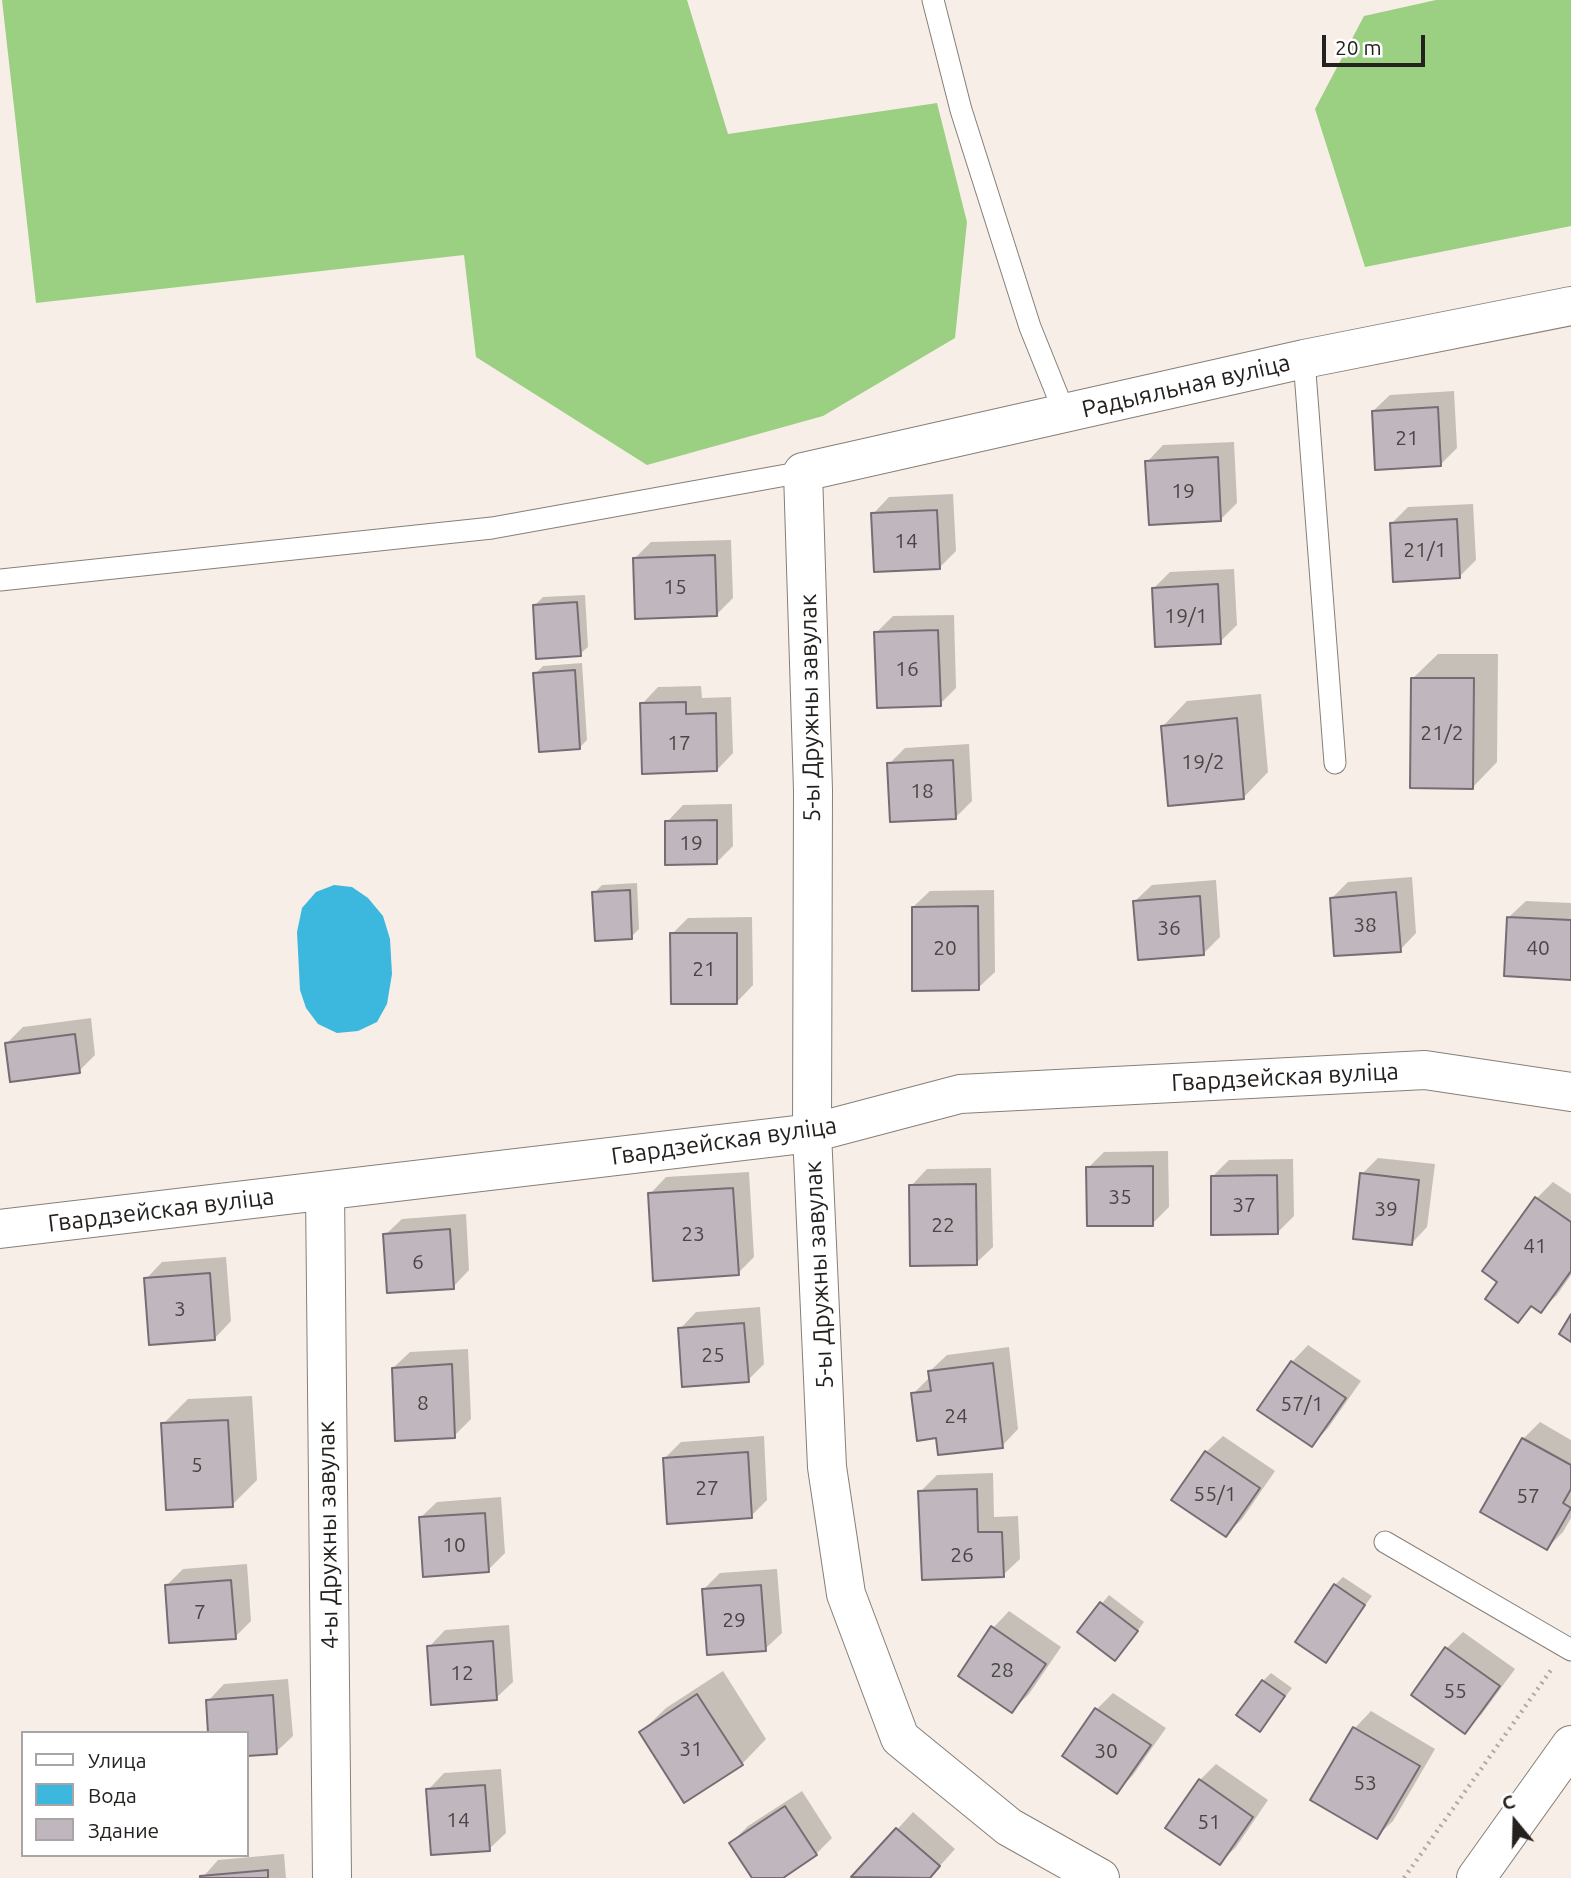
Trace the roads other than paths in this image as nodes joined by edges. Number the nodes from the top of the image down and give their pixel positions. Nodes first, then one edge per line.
1 (933, 0) edge
2 (1571, 306) edge
3 (1304, 359) junction
4 (1065, 414) junction
5 (803, 472) junction
6 (0, 580) edge
7 (1335, 763) dead end
8 (1571, 1092) edge
9 (812, 1133) junction
10 (325, 1191) junction
11 (0, 1229) edge
12 (1385, 1542) dead end
13 (1569, 1648) edge
14 (1571, 1745) edge
15 (332, 1878) edge
16 (1100, 1878) edge
17 (1476, 1878) edge

1 - 4 lane
2 - 3 street, Радыяльная вуліца
3 - 4 street, Радыяльная вуліца
3 - 7 lane
4 - 5 street, Радыяльная вуліца
5 - 6 lane
5 - 9 street, 5-ы Дружны завулак
8 - 9 street, Гвардзейская вуліца
9 - 10 street, Гвардзейская вуліца
9 - 16 street, 5-ы Дружны завулак
10 - 11 street, Гвардзейская вуліца
10 - 15 street, 4-ы Дружны завулак
12 - 13 lane
14 - 17 street

